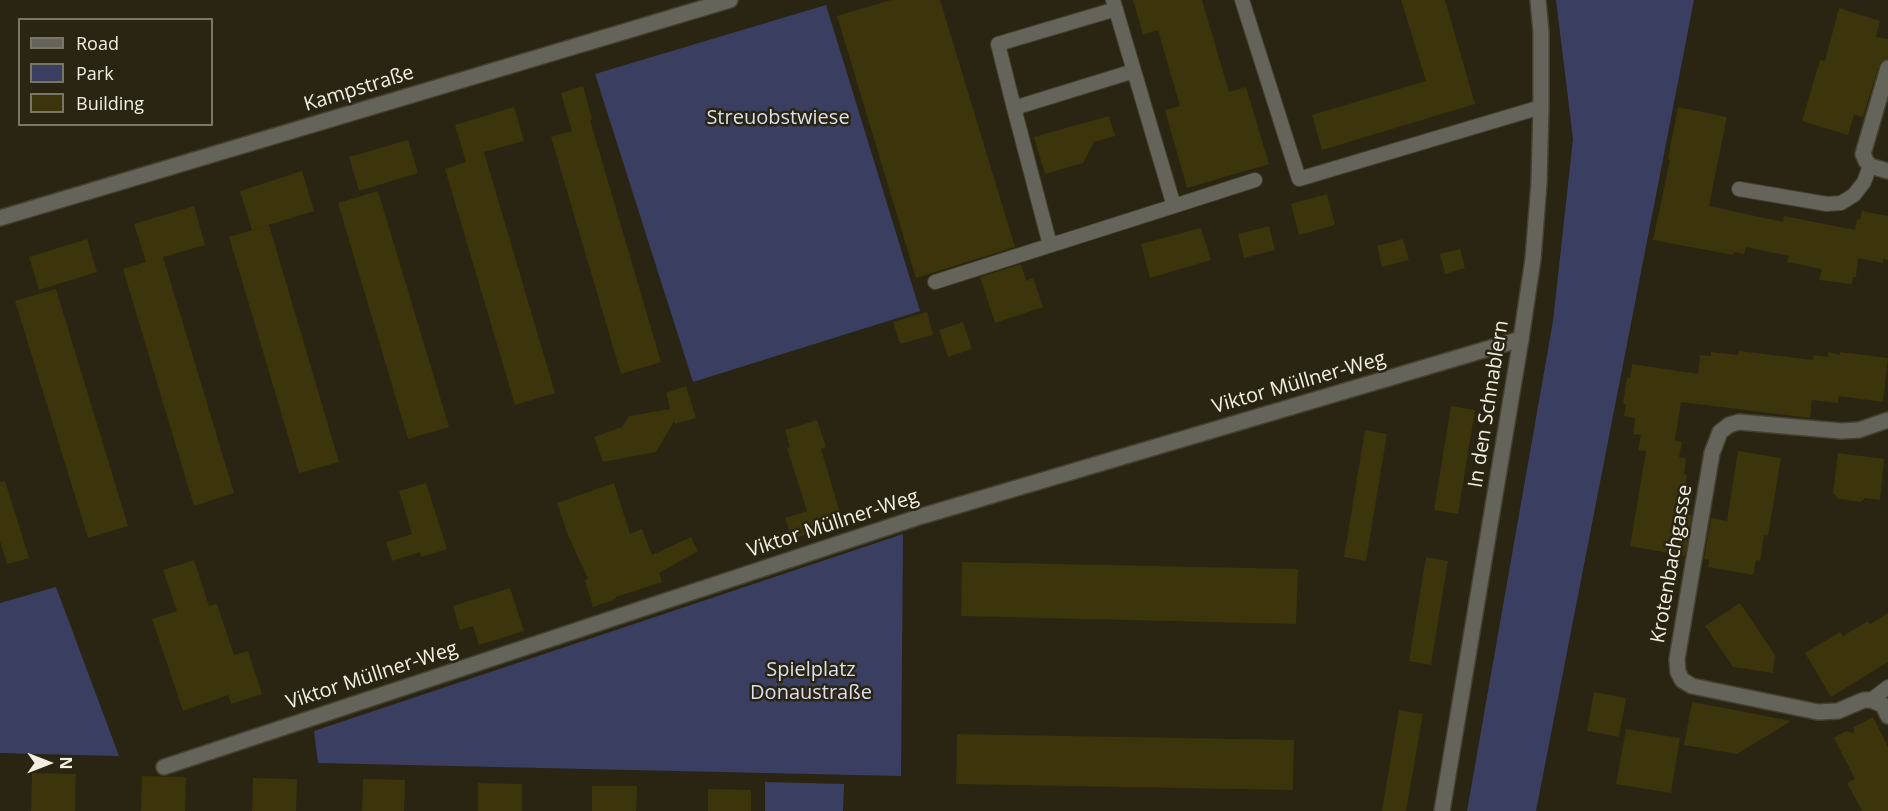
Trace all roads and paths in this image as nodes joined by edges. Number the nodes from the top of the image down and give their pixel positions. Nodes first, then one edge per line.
1 (730, 0) edge
2 (1242, 0) edge
3 (1538, 0) edge
4 (1114, 5) edge
5 (1888, 68) edge
6 (1134, 71) junction
7 (1541, 107) junction
8 (1014, 108) junction
9 (1870, 166) junction
10 (1888, 171) edge
11 (1255, 180) dead end
12 (1739, 189) dead end
13 (1174, 206) junction
14 (0, 218) edge
15 (1050, 246) junction
16 (935, 282) dead end
17 (1521, 339) junction
18 (1888, 420) edge
19 (1888, 687) edge
20 (1871, 700) junction
21 (1888, 716) edge
22 (164, 767) dead end
23 (1442, 811) edge

1 - 14 street, Kampstraße
2 - 7 lane
3 - 7 street, In den Schnablern
4 - 6 lane
4 - 8 lane
5 - 9 street
6 - 8 lane
6 - 13 lane
7 - 17 street, In den Schnablern
8 - 15 lane
9 - 10 street
9 - 12 lane
11 - 13 lane
13 - 15 lane
15 - 16 lane
17 - 22 street, Viktor Müllner-Weg
17 - 23 street, In den Schnablern
18 - 20 street, Krotenbachgasse
19 - 20 lane, Krotenbachgasse
20 - 21 street

